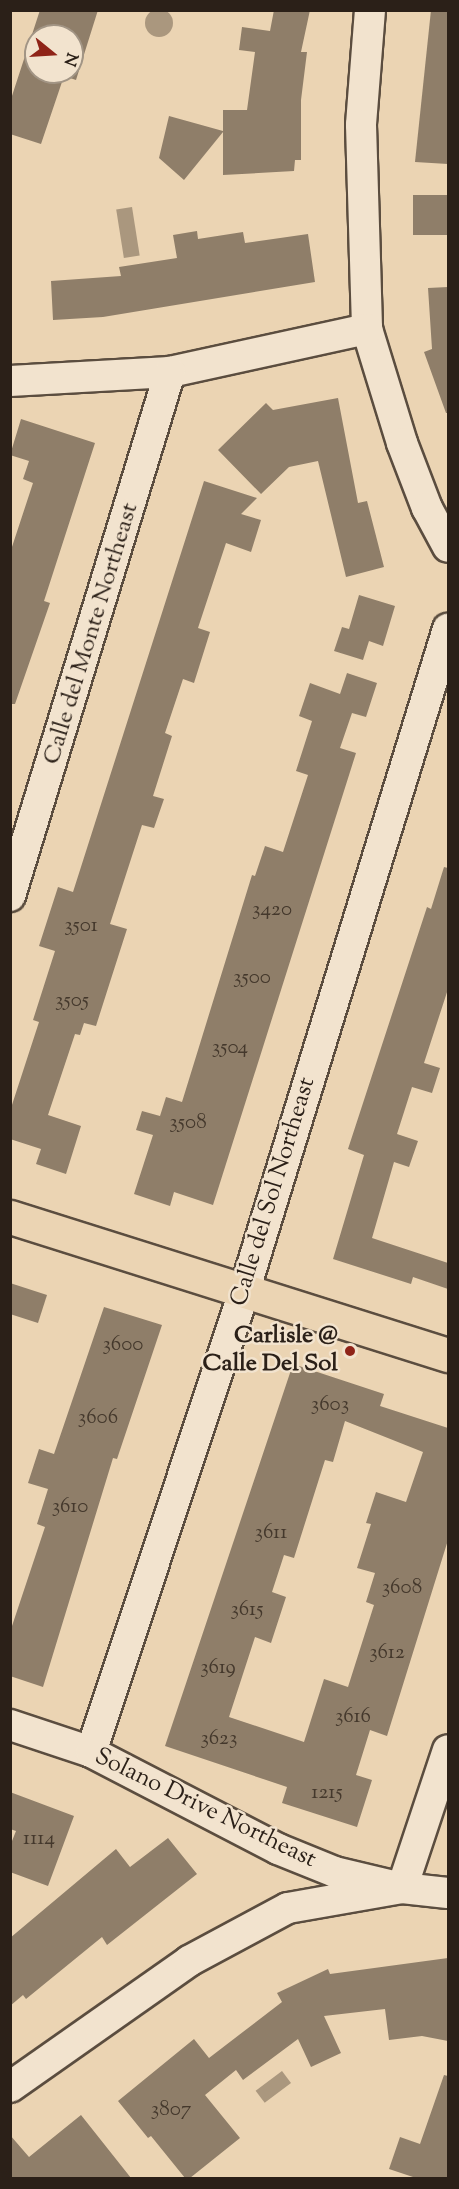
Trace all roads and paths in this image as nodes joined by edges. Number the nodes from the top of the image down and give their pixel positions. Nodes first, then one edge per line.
1 (370, 10) edge
2 (367, 329) junction
3 (170, 372) junction
4 (10, 381) edge
5 (448, 547) edge
6 (448, 629) edge
7 (10, 896) edge
8 (10, 1217) edge
9 (244, 1292) junction
10 (448, 1355) edge
11 (10, 1725) edge
12 (448, 1750) edge
13 (91, 1752) junction
14 (402, 1888) junction
15 (448, 1893) edge
16 (10, 2087) edge

1 - 2 street
2 - 3 street
2 - 5 street
3 - 4 street
3 - 7 street, Calle del Monte Northeast
6 - 9 street, Calle del Sol Northeast
8 - 9 main road
9 - 10 main road
9 - 13 street, Calle del Sol Northeast
11 - 13 street, Solano Drive Northeast
12 - 14 street
13 - 14 street, Solano Drive Northeast
14 - 15 street
14 - 16 street

